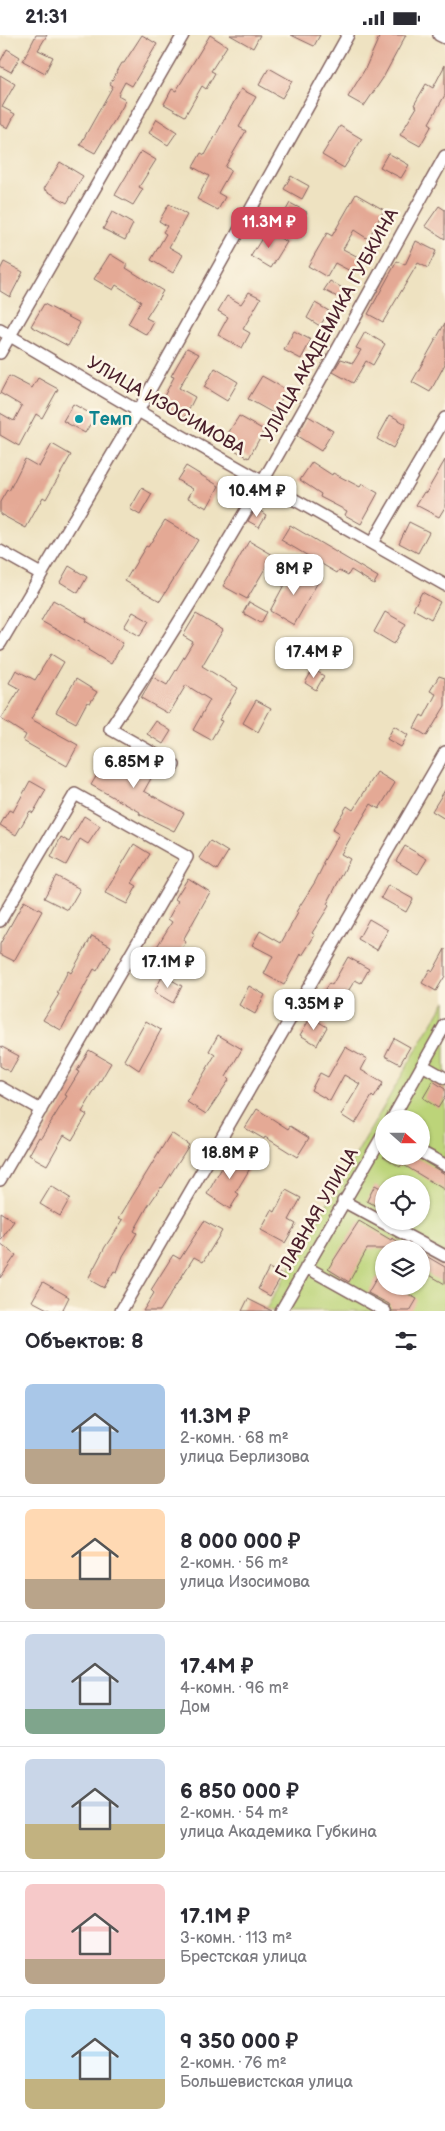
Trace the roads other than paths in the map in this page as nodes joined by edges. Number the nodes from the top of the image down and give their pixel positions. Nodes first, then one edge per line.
1 (183, 35) edge
2 (348, 35) edge
3 (439, 35) edge
4 (445, 39) edge
5 (445, 155) edge
6 (5, 332) edge
7 (0, 353) edge
8 (138, 411) junction
9 (445, 418) edge
10 (263, 481) junction
11 (372, 543) junction
12 (0, 551) edge
13 (40, 574) junction
14 (445, 585) edge
15 (0, 644) edge
16 (445, 753) edge
17 (174, 765) dead end
18 (0, 921) edge
19 (445, 1025) edge
20 (422, 1065) junction
21 (445, 1078) edge
22 (0, 1087) edge
23 (41, 1110) junction
24 (397, 1110) edge
25 (375, 1148) edge
26 (430, 1157) edge
27 (445, 1165) edge
28 (0, 1180) edge
29 (343, 1201) junction
30 (445, 1256) edge
31 (306, 1267) junction
32 (120, 1311) edge
33 (281, 1311) edge
34 (385, 1311) edge

1 - 6 street
2 - 8 street
3 - 4 street
5 - 10 street, УЛИЦА АКАДЕМИКА ГУБКИНА
6 - 7 street
6 - 8 street, УЛИЦА ИЗОСИМОВА
8 - 10 street, УЛИЦА ИЗОСИМОВА
8 - 13 street
9 - 11 street
10 - 11 street, УЛИЦА ИЗОСИМОВА
10 - 17 street, УЛИЦА АКАДЕМИКА ГУБКИНА
11 - 14 street, УЛИЦА ИЗОСИМОВА
12 - 13 street
13 - 15 street
16 - 32 street
18 - 23 street
19 - 20 street
20 - 21 street
20 - 24 street
22 - 23 street
23 - 28 street
25 - 29 street, ГЛАВНАЯ УЛИЦА
26 - 27 street
29 - 30 street
29 - 31 street, ГЛАВНАЯ УЛИЦА
31 - 33 street, ГЛАВНАЯ УЛИЦА
31 - 34 street

